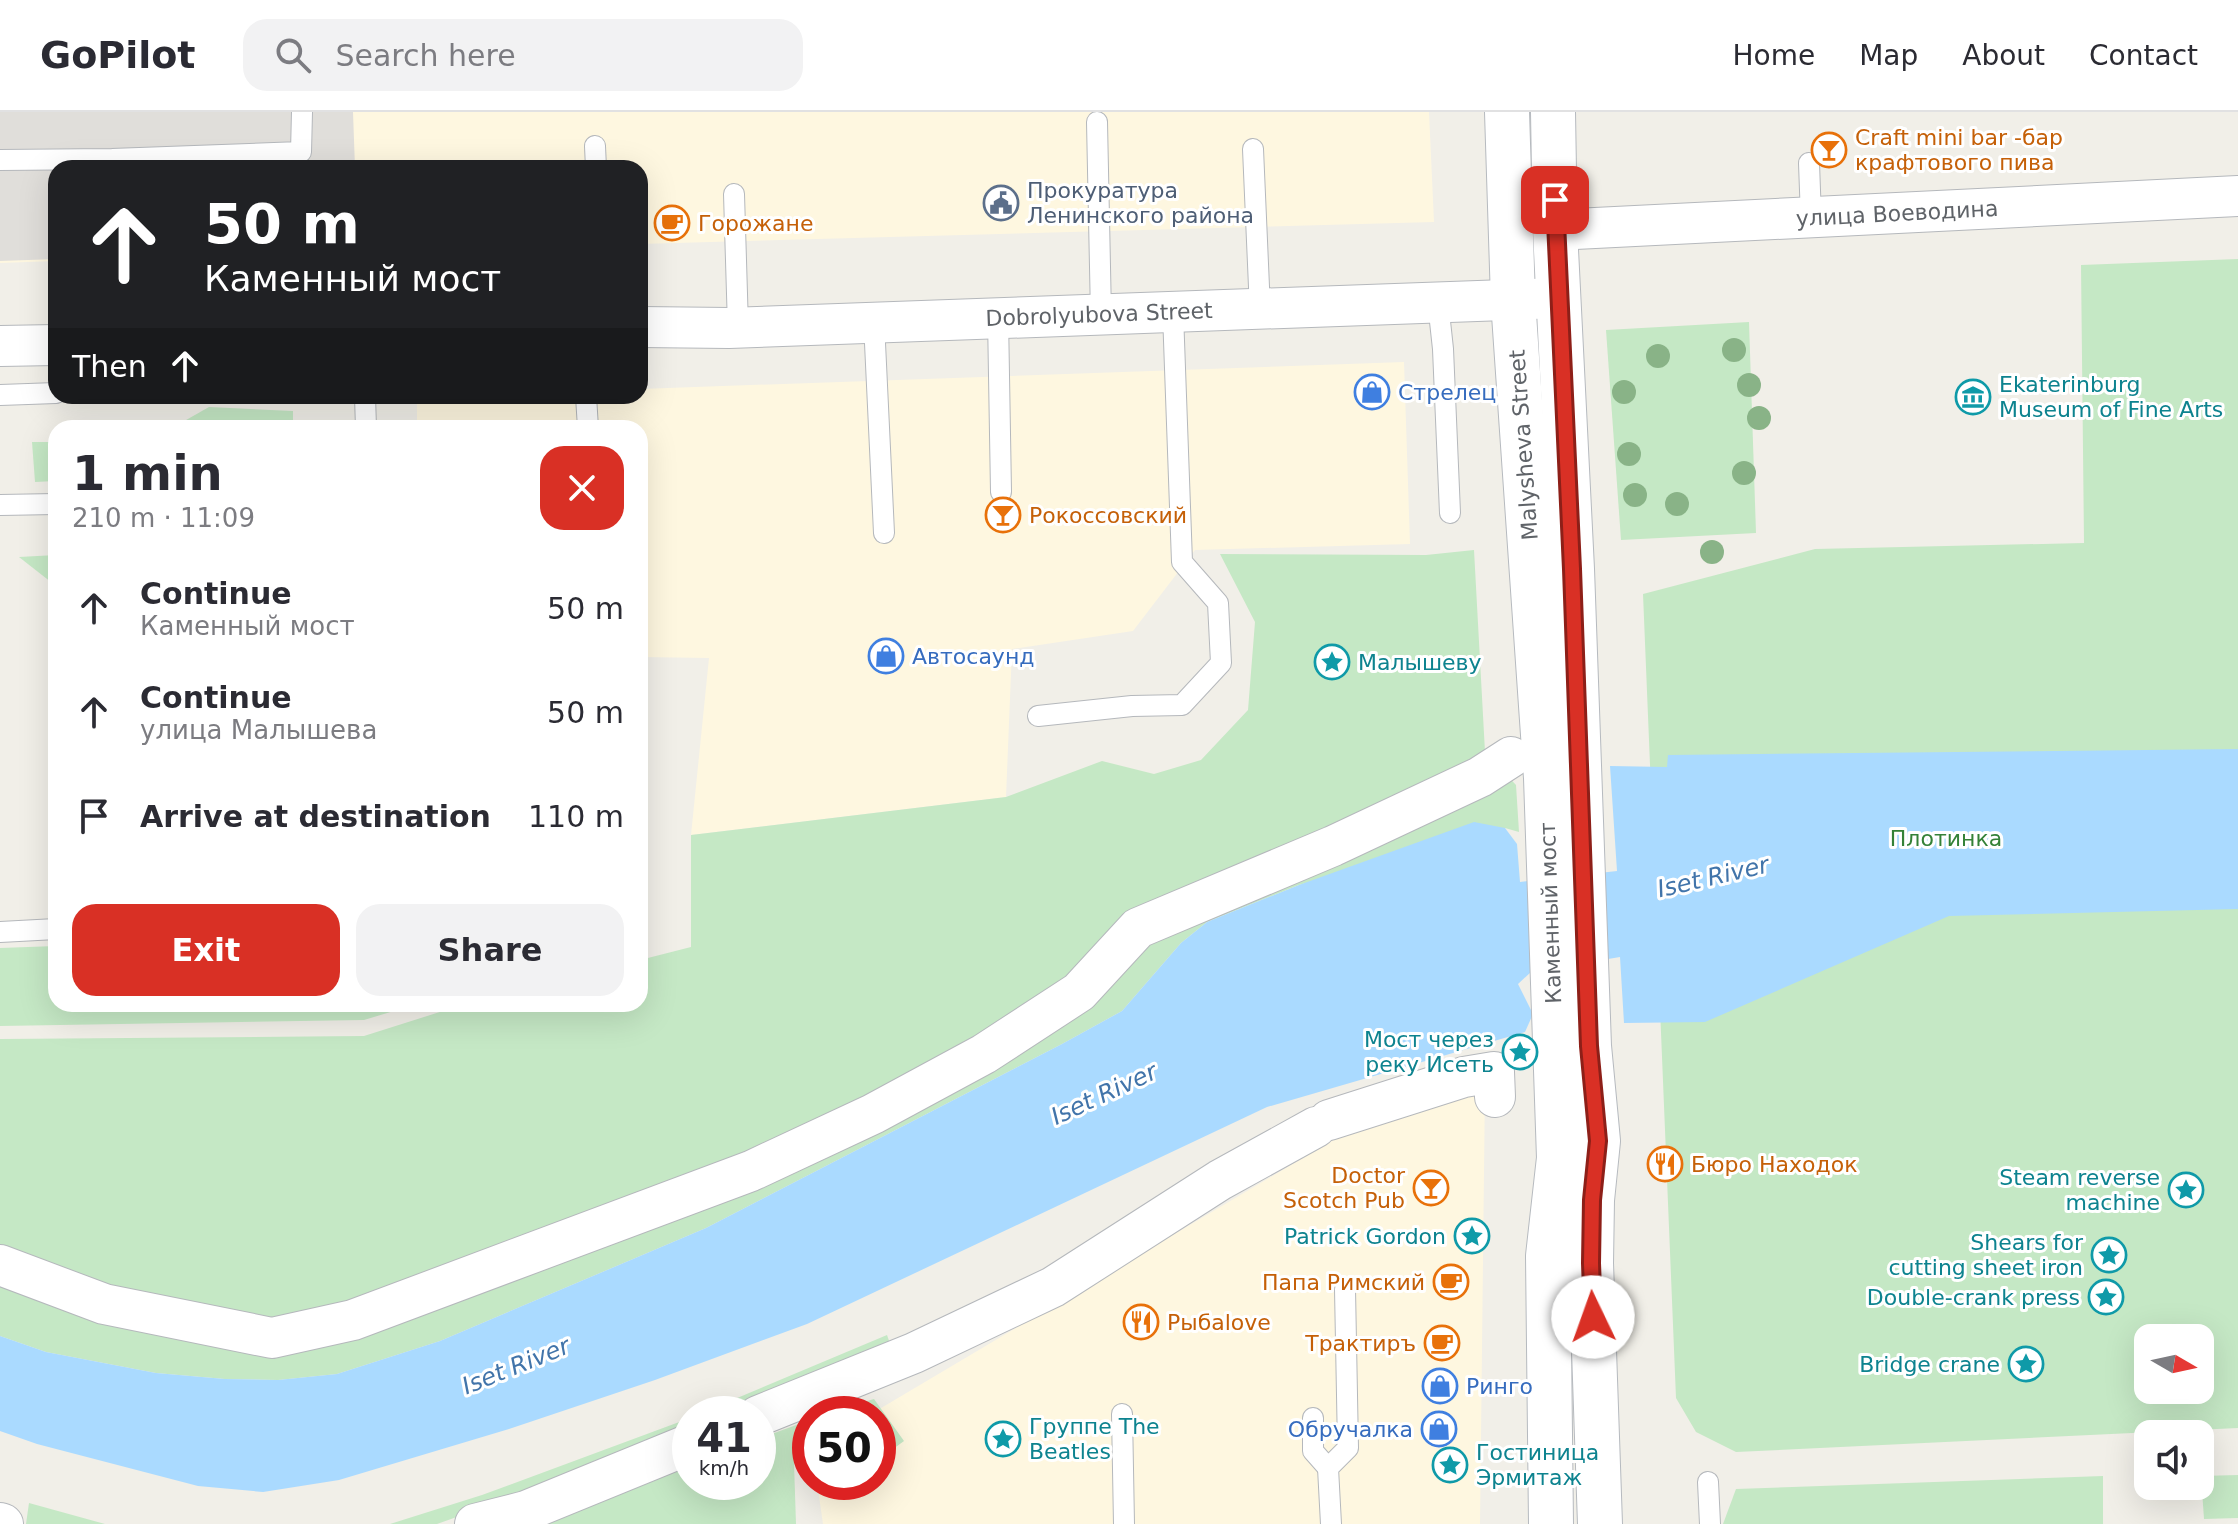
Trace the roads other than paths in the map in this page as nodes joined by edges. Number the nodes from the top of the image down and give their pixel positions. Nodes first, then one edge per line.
1 (302, 112) edge
2 (1507, 112) edge
3 (1553, 112) edge
4 (1097, 122) dead end
5 (595, 146) dead end
6 (1253, 149) dead end
7 (0, 160) edge
8 (175, 160) edge
9 (596, 160) edge
10 (48, 162) edge
11 (1809, 163) dead end
12 (734, 194) dead end
13 (2238, 196) edge
14 (1811, 218) junction
15 (1555, 230) junction
16 (1558, 298) junction
17 (1513, 300) junction
18 (1438, 303) junction
19 (1260, 310) junction
20 (1173, 313) junction
21 (1101, 315) junction
22 (998, 317) junction
23 (874, 322) junction
24 (648, 327) edge
25 (738, 327) junction
26 (48, 345) edge
27 (0, 346) edge
28 (48, 393) edge
29 (0, 395) edge
30 (1001, 492) dead end
31 (48, 504) edge
32 (0, 505) edge
33 (1450, 513) dead end
34 (884, 533) dead end
35 (1038, 716) dead end
36 (1545, 770) junction
37 (48, 929) edge
38 (0, 932) edge
39 (1572, 1047) junction
40 (1495, 1097) dead end
41 (0, 1265) edge
42 (1345, 1289) dead end
43 (776, 1409) edge
44 (1122, 1414) dead end
45 (1313, 1418) dead end
46 (672, 1451) edge
47 (1328, 1468) junction
48 (1708, 1482) dead end
49 (475, 1524) edge
50 (1124, 1524) edge
51 (1331, 1524) edge
52 (1551, 1524) edge
53 (1600, 1524) edge
54 (1710, 1524) edge

1 - 8 lane
2 - 17 main road, Malysheva Street
3 - 15 main road
4 - 21 lane
5 - 9 lane
6 - 19 lane
7 - 10 lane
11 - 14 lane
12 - 25 lane
13 - 14 street, улица Воеводина
14 - 15 street, улица Воеводина
15 - 16 main road
16 - 17 street, Dobrolyubova Street
16 - 36 main road
17 - 18 street, Dobrolyubova Street
17 - 36 main road, Malysheva Street
18 - 19 street, Dobrolyubova Street
18 - 33 lane
19 - 20 street, Dobrolyubova Street
20 - 21 street, Dobrolyubova Street
20 - 35 lane
21 - 22 street, Dobrolyubova Street
22 - 23 street, Dobrolyubova Street
22 - 30 lane
23 - 25 street, Dobrolyubova Street
23 - 34 lane
24 - 25 street, Dobrolyubova Street
26 - 27 street
28 - 29 lane
31 - 32 lane
36 - 39 main road, Каменный мост
36 - 41 street
37 - 38 lane
39 - 52 main road
39 - 53 main road
40 - 43 street
42 - 47 lane
44 - 50 lane
45 - 47 lane
46 - 49 street
47 - 51 lane
48 - 54 lane

